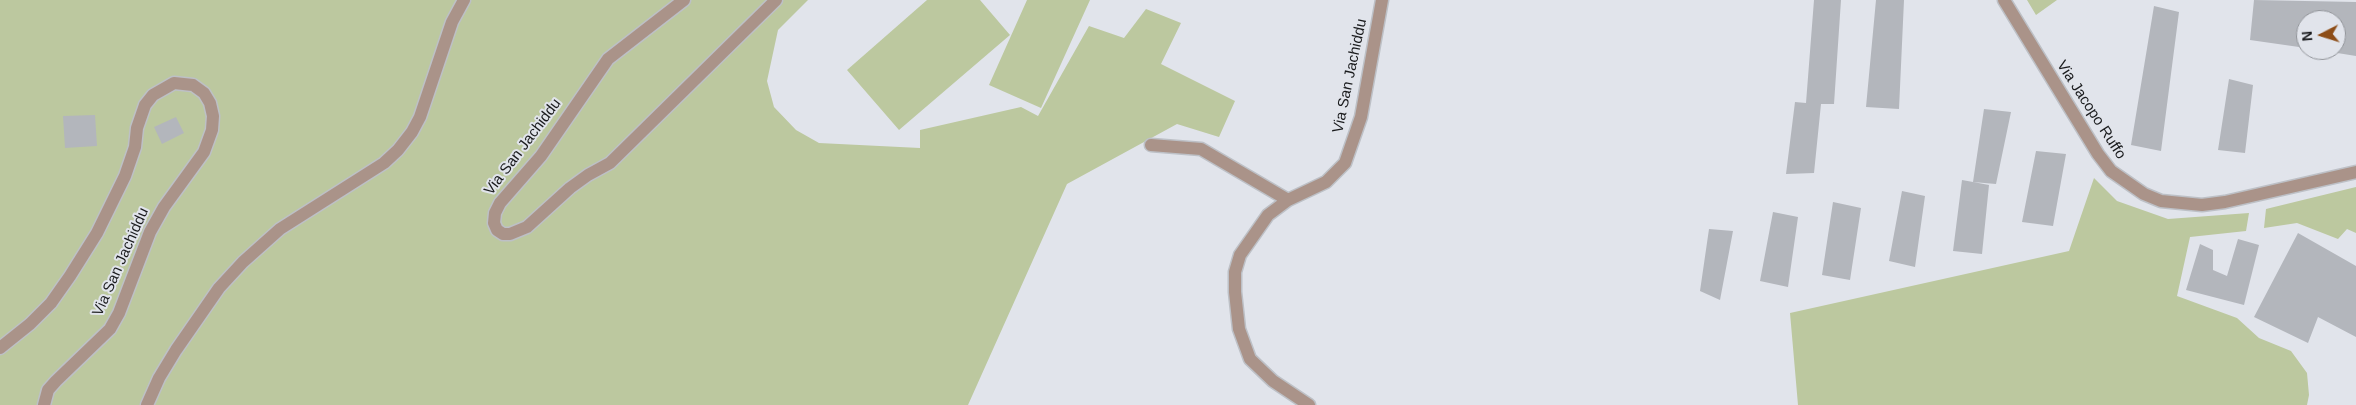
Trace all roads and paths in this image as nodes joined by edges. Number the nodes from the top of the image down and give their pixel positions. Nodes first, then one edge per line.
1 (464, 0) edge
2 (684, 0) edge
3 (776, 0) edge
4 (1382, 0) edge
5 (2004, 0) edge
6 (1152, 144) dead end
7 (2356, 172) edge
8 (1288, 200) junction
9 (0, 348) edge
10 (44, 405) edge
11 (147, 405) edge
12 (1309, 405) edge

1 - 11 street
2 - 3 street, Via San Jachiddu
4 - 8 street, Via San Jachiddu
5 - 7 street, Via Jacopo Ruffo
6 - 8 street
8 - 12 street, Via San Jachiddu
9 - 10 street, Via San Jachiddu

